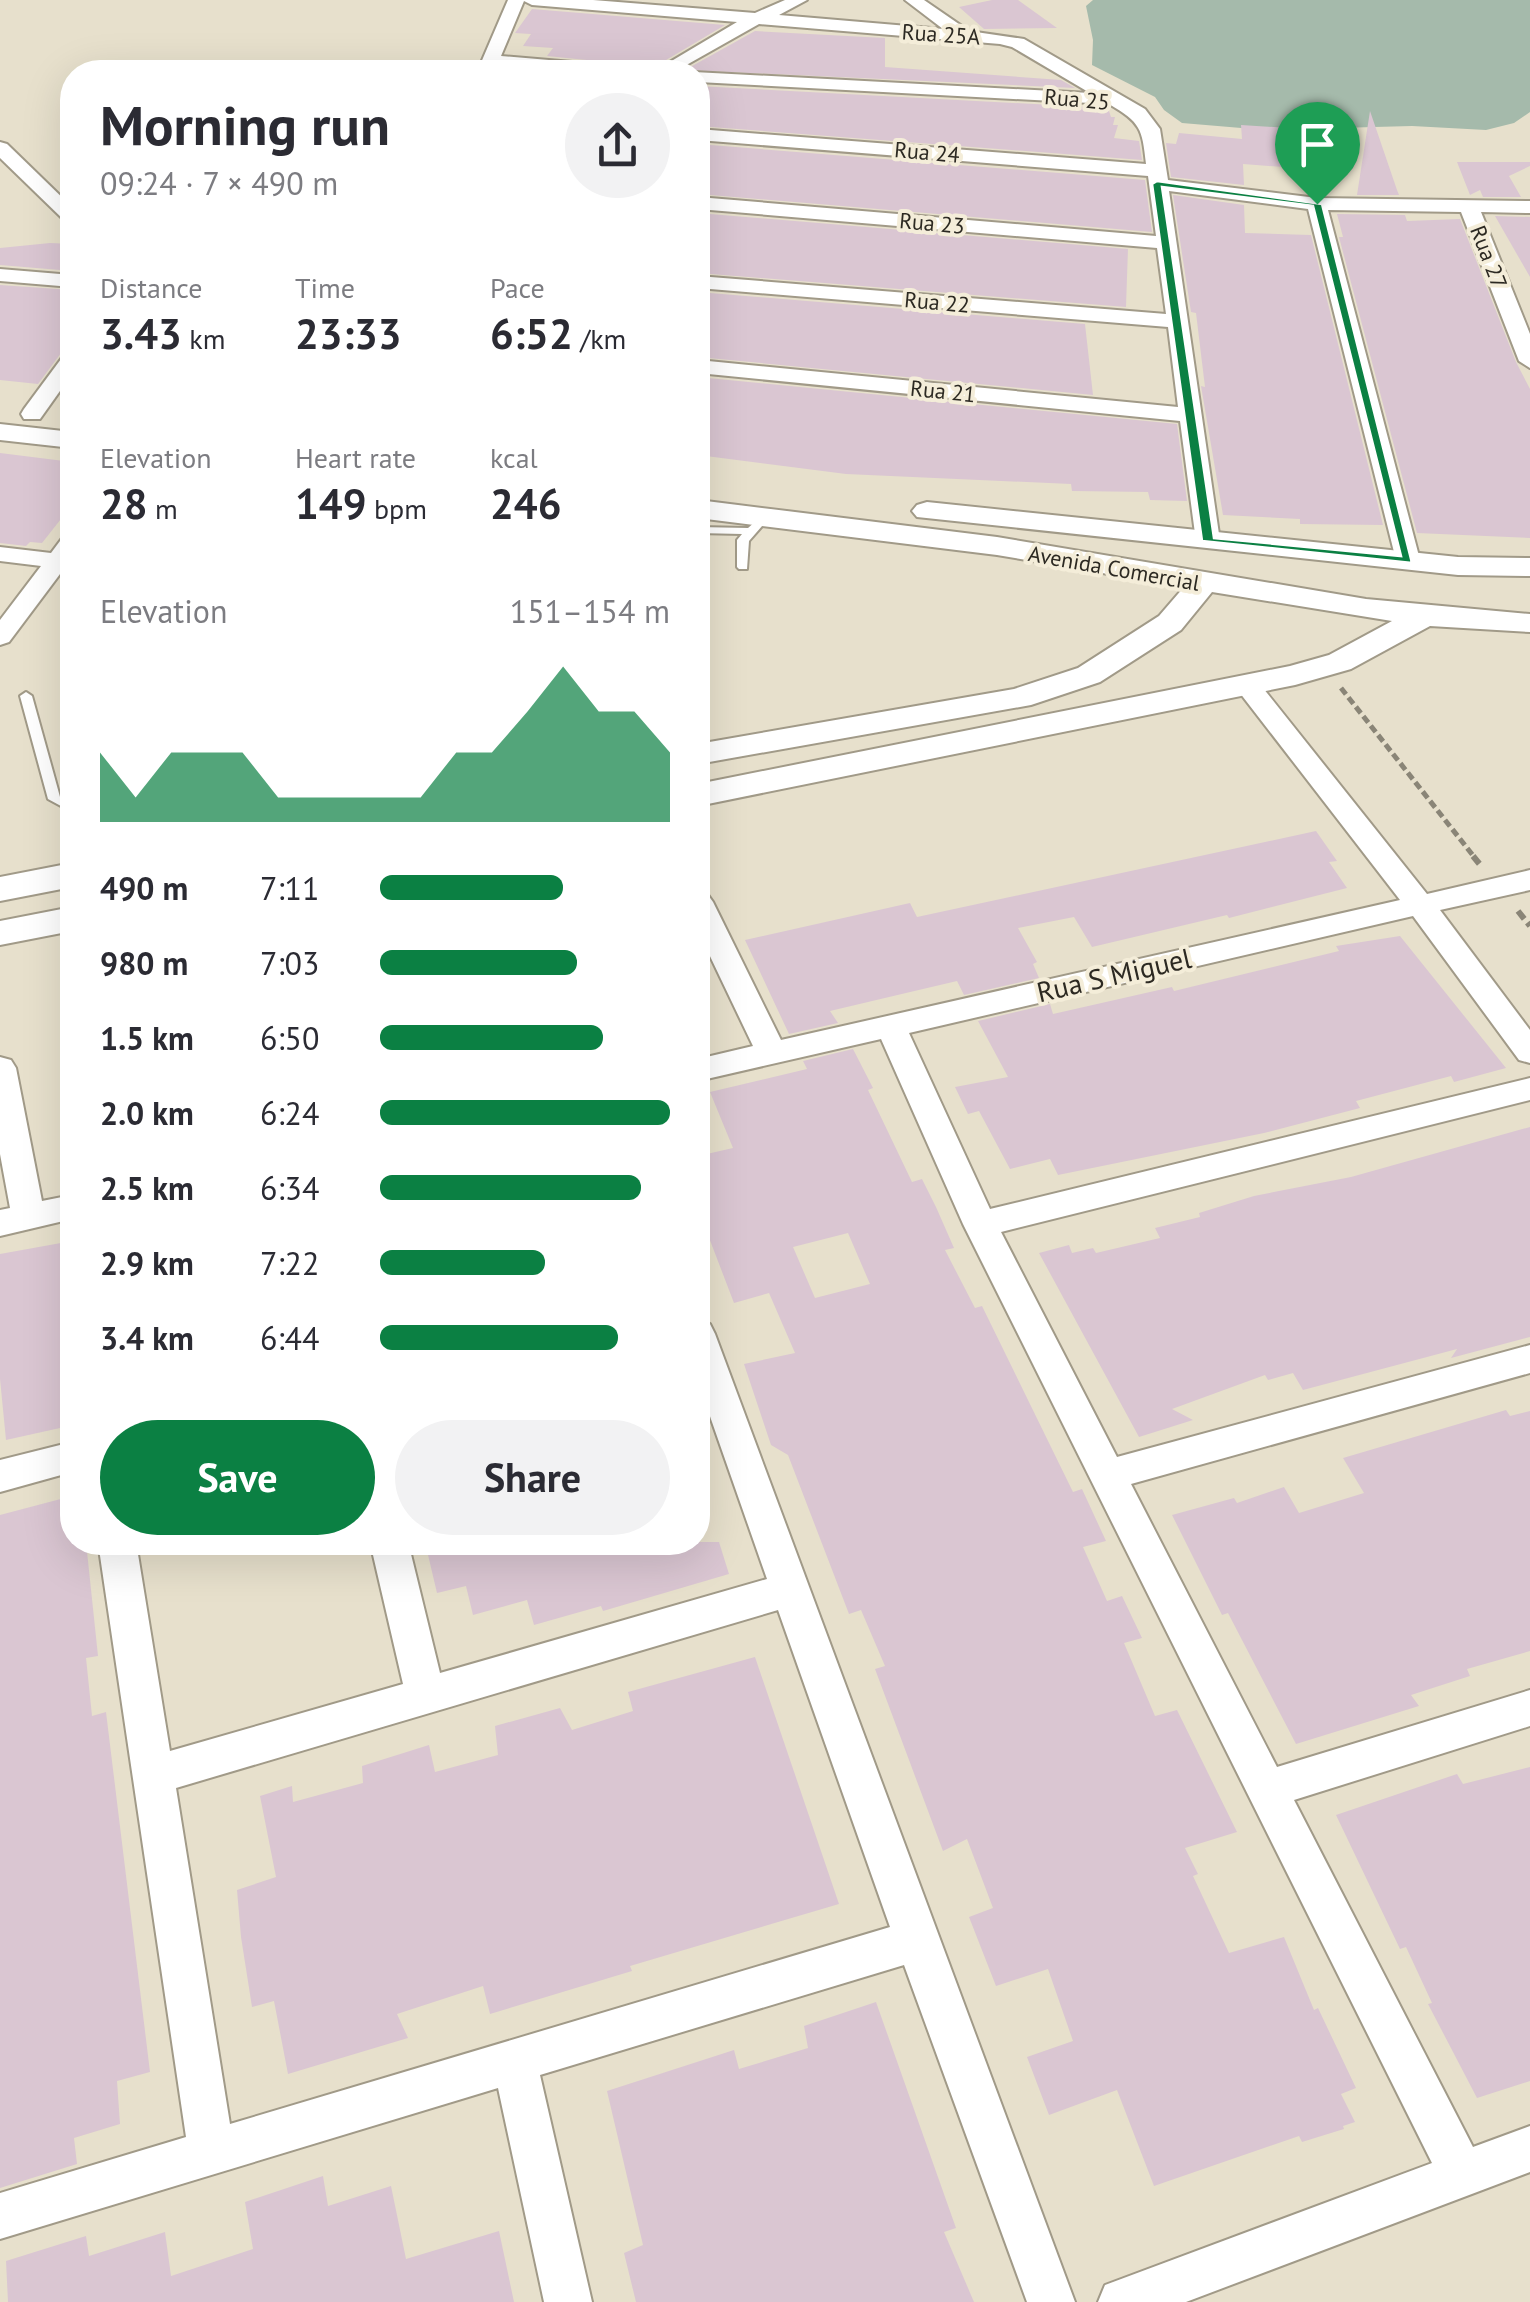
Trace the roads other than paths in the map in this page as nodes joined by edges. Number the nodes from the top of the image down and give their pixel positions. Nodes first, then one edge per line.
1 (516, 0) edge
2 (532, 0) edge
3 (799, 0) edge
4 (914, 0) edge
5 (752, 21) junction
6 (964, 36) junction
7 (491, 60) edge
8 (683, 60) edge
9 (710, 78) edge
10 (1116, 99) junction
11 (710, 136) edge
12 (0, 148) edge
13 (1157, 178) junction
14 (710, 204) edge
15 (1317, 204) junction
16 (60, 205) edge
17 (1528, 206) edge
18 (1470, 209) junction
19 (1166, 244) junction
20 (0, 276) edge
21 (60, 279) edge
22 (710, 283) edge
23 (1176, 321) junction
24 (1530, 362) edge
25 (710, 368) edge
26 (60, 376) edge
27 (0, 411) edge
28 (32, 414) junction
29 (1188, 415) junction
30 (60, 417) edge
31 (0, 432) edge
32 (60, 439) edge
33 (710, 485) edge
34 (710, 512) edge
35 (757, 524) junction
36 (710, 529) edge
37 (1156, 537) junction
38 (1208, 541) junction
39 (60, 551) edge
40 (0, 554) edge
41 (60, 558) edge
42 (1408, 560) junction
43 (743, 566) dead end
44 (1458, 566) junction
45 (1530, 568) edge
46 (1135, 569) junction
47 (1203, 584) junction
48 (1422, 618) junction
49 (1484, 622) junction
50 (1530, 623) edge
51 (0, 637) edge
52 (1246, 684) junction
53 (26, 696) dead end
54 (710, 752) edge
55 (710, 794) edge
56 (60, 803) edge
57 (60, 877) edge
58 (1530, 880) edge
59 (0, 890) edge
60 (1420, 905) junction
61 (60, 921) edge
62 (710, 926) edge
63 (0, 933) edge
64 (890, 1026) junction
65 (1530, 1052) edge
66 (772, 1053) junction
67 (710, 1067) edge
68 (0, 1068) edge
69 (1530, 1089) edge
70 (60, 1209) edge
71 (14, 1219) edge
72 (980, 1224) junction
73 (1530, 1359) edge
74 (710, 1367) edge
75 (60, 1460) edge
76 (1106, 1474) junction
77 (0, 1476) edge
78 (119, 1555) edge
79 (392, 1555) edge
80 (790, 1589) junction
81 (426, 1696) junction
82 (1530, 1708) edge
83 (151, 1776) junction
84 (1268, 1788) junction
85 (916, 1940) junction
86 (515, 2062) junction
87 (1530, 2149) edge
88 (211, 2151) junction
89 (1462, 2174) junction
90 (0, 2216) edge
91 (568, 2302) edge
92 (1051, 2302) edge
93 (1122, 2302) edge

1 - 7 street
2 - 5 street, Rua 25A
3 - 5 street
4 - 6 street
5 - 6 street, Rua 25A
5 - 8 street
6 - 10 street, Rua 25A
9 - 10 street, Rua 25
10 - 13 street, Rua 25
11 - 13 street, Rua 24
12 - 16 street
13 - 15 street, Rua 24
13 - 19 street, Rua 25
14 - 19 street, Rua 23
15 - 18 street, Rua 24
15 - 42 street
17 - 18 street, Rua 24
18 - 24 street, Rua 27
19 - 23 street, Rua 25
20 - 21 street
22 - 23 street, Rua 22
23 - 29 street, Rua 25
25 - 29 street, Rua 21
26 - 28 street
27 - 28 street
28 - 30 street
29 - 38 street, Rua 25
31 - 32 street
33 - 37 street, Avenida Comercial
34 - 35 street, Avenida Comercial
35 - 36 lane
35 - 43 lane
35 - 46 street, Avenida Comercial
37 - 38 street, Avenida Comercial
37 - 46 street
38 - 42 street, Avenida Comercial
39 - 40 street
41 - 51 street
42 - 44 street, Avenida Comercial
44 - 45 street, Avenida Comercial
44 - 49 street
46 - 47 street, Avenida Comercial
47 - 48 street, Avenida Comercial
47 - 54 street
48 - 49 street, Avenida Comercial
48 - 52 street
49 - 50 street, Avenida Comercial
52 - 55 street
52 - 60 street
53 - 56 lane
57 - 59 street
58 - 60 street, Rua S Miguel
60 - 64 street, Rua S Miguel
60 - 65 street
61 - 63 street
62 - 66 street
64 - 66 street, Rua S Miguel
64 - 72 street
66 - 67 street, Rua S Miguel
68 - 71 street
69 - 72 street
70 - 71 street
72 - 76 street
73 - 76 street
74 - 80 street
75 - 77 street
76 - 84 street
78 - 83 street
79 - 81 street
80 - 81 street
80 - 85 street
81 - 83 street
82 - 84 street
83 - 88 street
84 - 89 street
85 - 86 street
85 - 92 street
86 - 88 street
86 - 91 street
87 - 89 street
88 - 90 street
89 - 93 street

